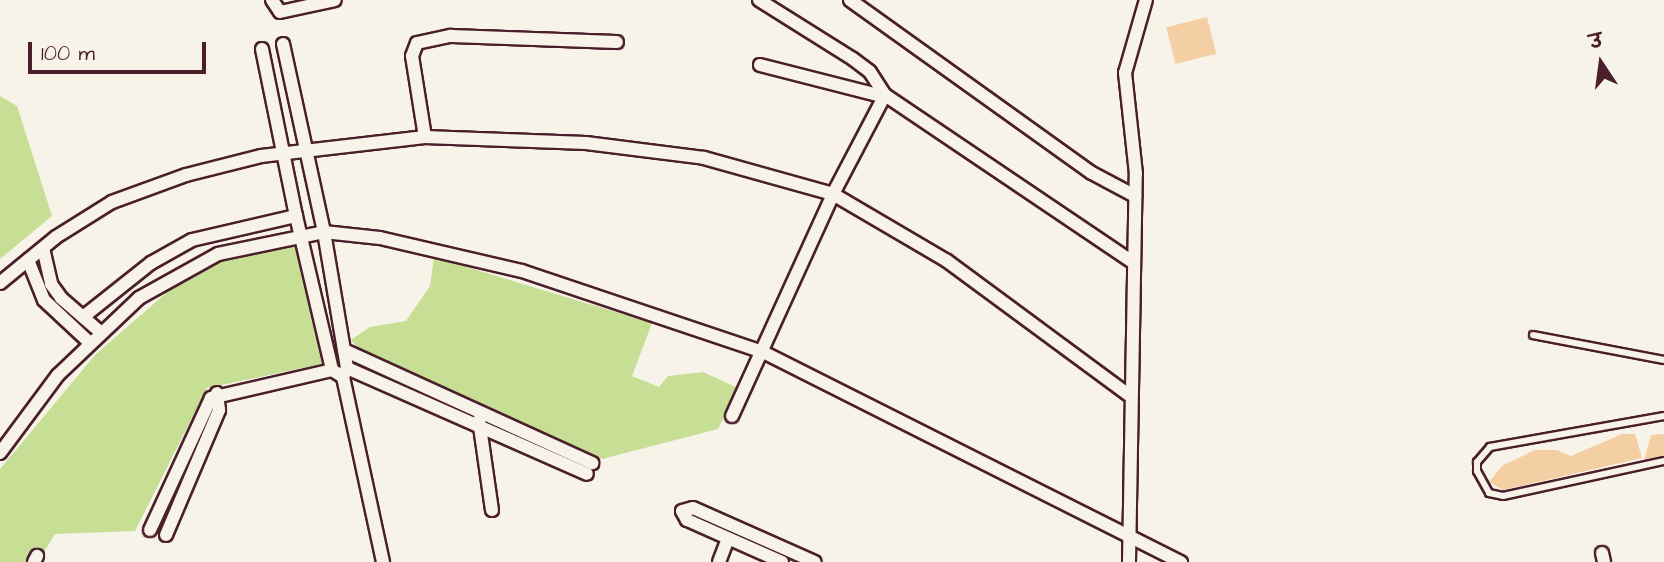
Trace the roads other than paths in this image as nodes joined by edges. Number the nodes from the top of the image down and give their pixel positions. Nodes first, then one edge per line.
1 (272, 0) edge
2 (335, 0) edge
3 (759, 0) edge
4 (850, 0) edge
5 (1146, 0) edge
6 (618, 42) dead end
7 (283, 44) dead end
8 (262, 49) dead end
9 (760, 65) dead end
10 (884, 96) junction
11 (425, 137) junction
12 (306, 149) junction
13 (284, 153) junction
14 (833, 194) junction
15 (1135, 196) junction
16 (296, 216) junction
17 (324, 232) junction
18 (302, 235) junction
19 (43, 248) junction
20 (28, 260) junction
21 (1133, 262) junction
22 (0, 283) edge
23 (83, 317) junction
24 (99, 331) junction
25 (1534, 335) dead end
26 (89, 342) junction
27 (344, 350) junction
28 (763, 352) junction
29 (1664, 360) edge
30 (341, 372) junction
31 (217, 393) junction
32 (1130, 396) junction
33 (732, 416) dead end
34 (1664, 416) edge
35 (479, 419) junction
36 (0, 453) edge
37 (1664, 461) edge
38 (589, 469) dead end
39 (492, 510) dead end
40 (150, 530) dead end
41 (166, 536) dead end
42 (1129, 537) junction
43 (728, 539) junction
44 (383, 562) edge
45 (719, 562) edge
46 (782, 562) edge
47 (815, 562) edge
48 (1129, 562) edge
49 (1181, 562) edge

1 - 2 street
3 - 10 street
4 - 15 street
5 - 15 street
6 - 11 street
7 - 12 street
8 - 13 street
9 - 10 street
10 - 14 street
10 - 21 street
11 - 12 street
11 - 14 street
12 - 13 street
12 - 17 street
13 - 16 street
13 - 19 street
14 - 28 street
14 - 32 street
15 - 21 street
16 - 18 street
16 - 23 street
17 - 18 street
17 - 27 street
17 - 28 street
18 - 24 street
18 - 30 street
19 - 20 street
19 - 23 street
20 - 22 street
20 - 26 street
21 - 32 street
23 - 24 street
24 - 26 street
25 - 29 lane
26 - 36 street
27 - 30 street
27 - 35 street
28 - 33 street
28 - 42 street
30 - 31 street
30 - 35 street
30 - 44 street
31 - 40 street
31 - 41 street
32 - 42 street
34 - 37 lane
35 - 38 street
35 - 39 street
42 - 48 street
42 - 49 street
43 - 45 street
43 - 46 street
43 - 47 street

